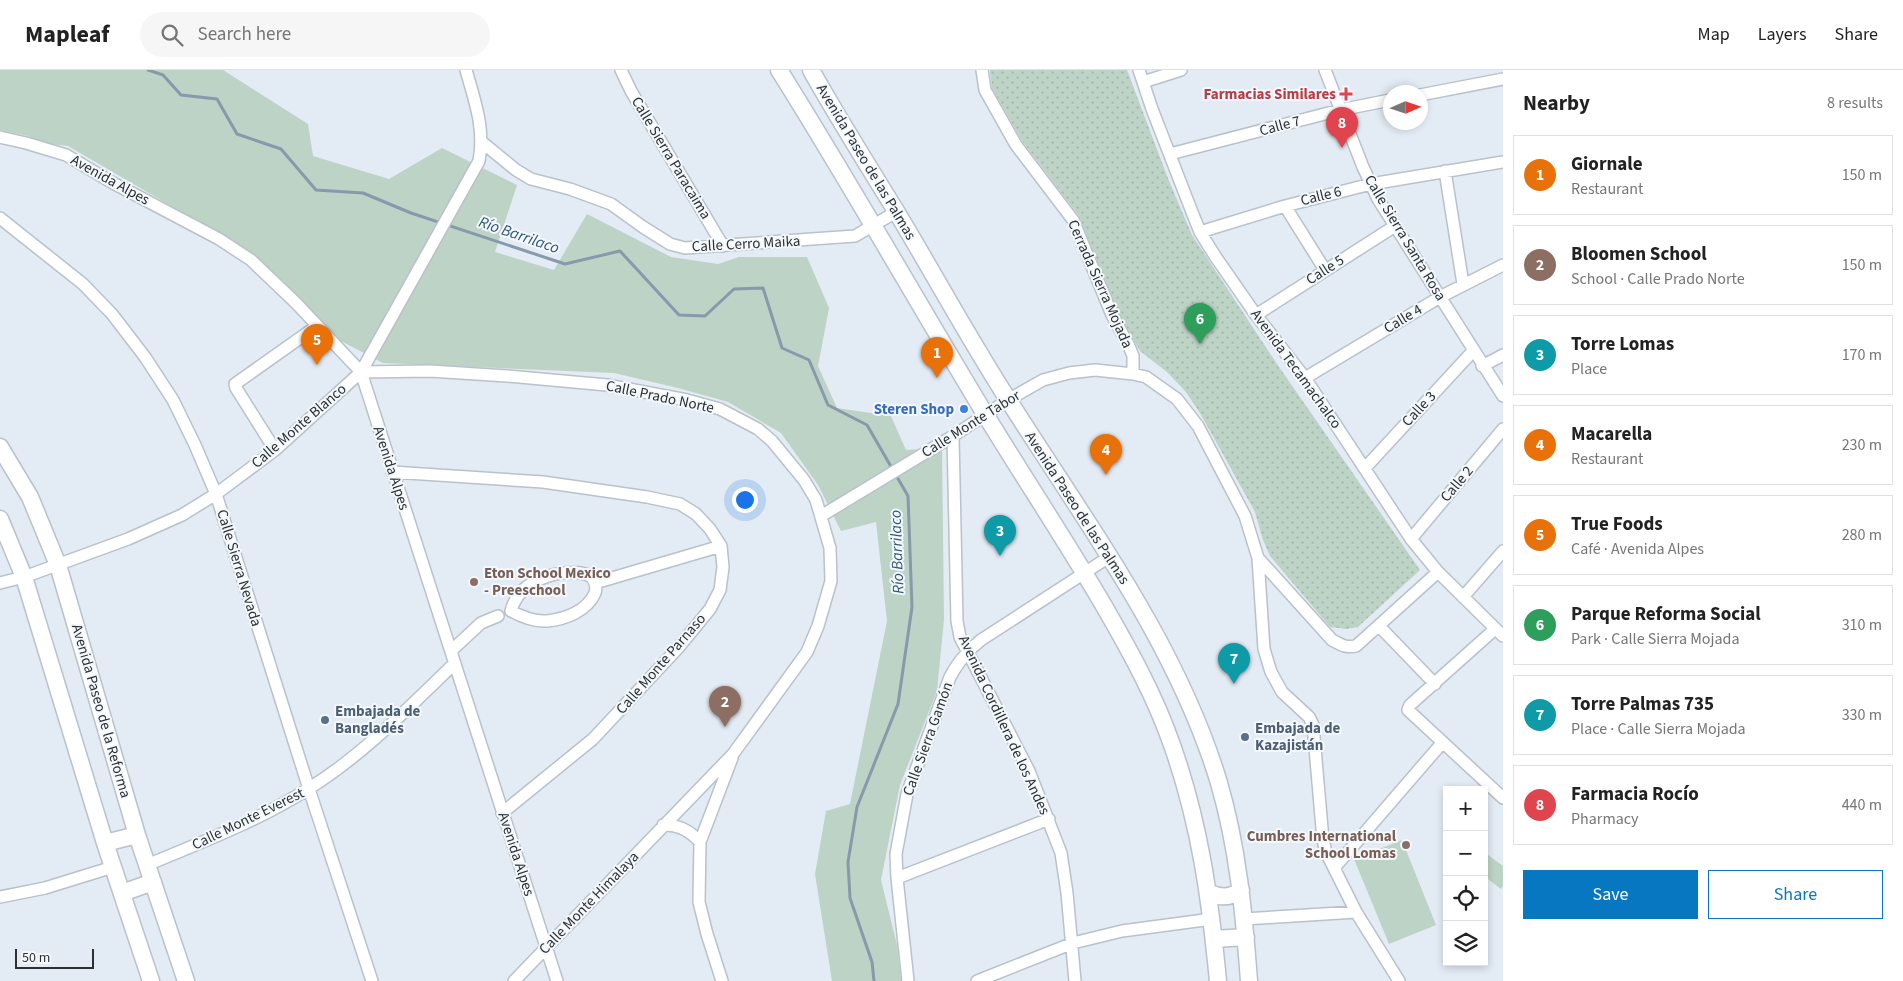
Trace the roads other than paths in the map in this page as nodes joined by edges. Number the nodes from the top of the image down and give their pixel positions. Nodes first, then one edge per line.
1 (466, 70) edge
2 (621, 70) edge
3 (779, 70) edge
4 (811, 70) edge
5 (982, 70) edge
6 (1182, 70) edge
7 (1325, 70) edge
8 (1141, 76) edge
9 (1503, 79) edge
10 (1428, 93) edge
11 (1383, 101) edge
12 (1340, 110) junction
13 (0, 137) edge
14 (483, 143) junction
15 (1170, 154) junction
16 (1503, 162) edge
17 (1445, 171) junction
18 (1371, 184) junction
19 (1285, 206) junction
20 (896, 212) junction
21 (0, 218) edge
22 (874, 226) junction
23 (1395, 226) junction
24 (1200, 232) junction
25 (723, 246) junction
26 (1503, 265) edge
27 (1325, 270) junction
28 (1463, 284) junction
29 (1440, 297) junction
30 (1256, 315) junction
31 (317, 326) junction
32 (1473, 351) junction
33 (1503, 355) edge
34 (1482, 366) junction
35 (361, 372) junction
36 (1132, 374) junction
37 (1305, 378) junction
38 (1503, 396) edge
39 (1008, 400) junction
40 (985, 414) junction
41 (1503, 429) edge
42 (953, 436) junction
43 (0, 447) edge
44 (275, 450) junction
45 (1365, 468) junction
46 (392, 472) junction
47 (216, 494) junction
48 (821, 516) junction
49 (0, 519) edge
50 (1410, 539) junction
51 (721, 546) junction
52 (1503, 551) edge
53 (1109, 557) junction
54 (1258, 558) junction
55 (58, 565) junction
56 (1438, 572) junction
57 (1085, 573) junction
58 (24, 577) junction
59 (0, 583) edge
60 (595, 583) junction
61 (1463, 596) junction
62 (498, 616) dead end
63 (1379, 626) junction
64 (1499, 633) edge
65 (451, 651) junction
66 (966, 651) junction
67 (455, 663) junction
68 (1435, 684) junction
69 (1442, 742) junction
70 (733, 754) junction
71 (309, 789) junction
72 (1503, 798) edge
73 (502, 813) junction
74 (1049, 819) junction
75 (663, 826) junction
76 (137, 835) junction
77 (700, 842) junction
78 (105, 844) junction
79 (147, 865) junction
80 (113, 866) junction
81 (1335, 867) junction
82 (897, 878) junction
83 (153, 882) junction
84 (1241, 890) junction
85 (122, 893) junction
86 (1209, 893) junction
87 (0, 897) edge
88 (1356, 912) junction
89 (1212, 919) junction
90 (1244, 919) junction
91 (1246, 936) junction
92 (1214, 940) junction
93 (1073, 943) junction
94 (547, 947) junction
95 (151, 981) edge
96 (186, 981) edge
97 (372, 981) edge
98 (514, 981) edge
99 (558, 981) edge
100 (722, 981) edge
101 (908, 981) edge
102 (977, 981) edge
103 (1075, 981) edge
104 (1218, 981) edge
105 (1249, 981) edge
106 (1399, 981) edge

1 - 14 street
2 - 25 street, Calle Sierra Paracaima
3 - 22 main road, Avenida Paseo de las Palmas
4 - 20 main road, Avenida Paseo de las Palmas
5 - 36 street, Cerrada Sierra Mojada
6 - 8 street
7 - 12 street, Calle Sierra Santa Rosa
8 - 15 street, Avenida Tecamachalco
9 - 10 street
11 - 12 street, Calle 7
12 - 15 street, Calle 7
12 - 18 street, Calle Sierra Santa Rosa
13 - 31 street, Avenida Alpes
14 - 25 street, Calle Cerro Maika
14 - 35 street, Calle Monte Blanco
15 - 24 street, Avenida Tecamachalco
16 - 17 street, Calle 6
17 - 18 street, Calle 6
17 - 28 street
18 - 19 street, Calle 6
18 - 23 street, Calle Sierra Santa Rosa
19 - 24 street, Calle 6
19 - 27 street
20 - 22 street, Calle Cerro Maika
20 - 39 main road, Avenida Paseo de las Palmas
21 - 47 street, Calle Sierra Nevada
22 - 25 street, Calle Cerro Maika
22 - 40 main road, Avenida Paseo de las Palmas
23 - 27 street, Calle 5
23 - 29 street, Calle Sierra Santa Rosa
24 - 30 street, Avenida Tecamachalco
26 - 28 street, Calle 4
27 - 30 street, Calle 5
28 - 29 street, Calle 4
29 - 32 street, Calle Sierra Santa Rosa
29 - 37 street, Calle 4
30 - 37 street, Avenida Tecamachalco
31 - 35 street, Avenida Alpes
31 - 44 street
32 - 34 street, Calle Sierra Santa Rosa
32 - 45 street, Calle 3
33 - 34 street
34 - 38 street, Calle Sierra Santa Rosa
35 - 44 street, Calle Monte Blanco
35 - 46 street, Avenida Alpes
35 - 48 street, Calle Prado Norte
36 - 39 street, Calle Monte Tabor
36 - 54 street, Calle Monte Tabor
37 - 45 street, Avenida Tecamachalco
39 - 40 street, Calle Monte Tabor
39 - 53 main road, Avenida Paseo de las Palmas
40 - 42 street, Calle Monte Tabor
40 - 57 main road, Avenida Paseo de las Palmas
41 - 50 street, Calle 2
42 - 48 street, Calle Monte Tabor
42 - 66 street, Avenida Cordillera de los Andes
43 - 55 main road, Avenida Paseo de la Reforma
44 - 47 street, Calle Monte Blanco
45 - 50 street, Avenida Tecamachalco
46 - 51 street
46 - 65 street, Avenida Alpes
47 - 55 street, Calle Monte Blanco
47 - 71 street, Calle Sierra Nevada
48 - 70 street, Calle Prado Norte
49 - 58 main road
50 - 56 street, Avenida Tecamachalco
51 - 60 street
51 - 73 street, Calle Monte Parnaso
52 - 61 street
53 - 57 street
53 - 84 main road, Avenida Paseo de las Palmas
54 - 63 street
54 - 81 street
55 - 58 street, Calle Monte Blanco
55 - 76 main road, Avenida Paseo de la Reforma
56 - 61 street, Avenida Tecamachalco
56 - 63 street
57 - 66 street
57 - 86 main road, Avenida Paseo de las Palmas
58 - 59 street, Calle Monte Blanco
58 - 78 main road
60 - 60 street
61 - 64 street, Avenida Tecamachalco
62 - 65 street
63 - 68 street
64 - 68 street
65 - 67 street, Avenida Alpes
66 - 74 street, Avenida Cordillera de los Andes
66 - 82 street, Calle Sierra Gamón
67 - 71 street, Calle Monte Everest
67 - 73 street, Avenida Alpes
68 - 69 street
69 - 72 street
69 - 81 street
70 - 75 street, Calle Prado Norte
70 - 77 street, Calle Prado Norte
71 - 79 street, Calle Monte Everest
71 - 97 street, Calle Sierra Nevada
73 - 94 street, Avenida Alpes
74 - 82 street
74 - 93 street, Avenida Cordillera de los Andes
75 - 77 street
75 - 94 street, Calle Monte Himalaya
76 - 78 main road
76 - 79 main road, Avenida Paseo de la Reforma
77 - 100 street, Calle Prado Norte
78 - 80 main road
79 - 83 main road, Avenida Paseo de la Reforma
80 - 85 main road
80 - 87 street
81 - 88 street
82 - 101 street, Calle Sierra Gamón
83 - 85 main road
83 - 96 main road, Avenida Paseo de la Reforma
84 - 86 main road
84 - 90 main road, Avenida Paseo de las Palmas
85 - 95 main road
86 - 89 main road, Avenida Paseo de las Palmas
88 - 90 street
88 - 106 street
89 - 92 main road, Avenida Paseo de las Palmas
89 - 93 street
90 - 91 main road, Avenida Paseo de las Palmas
91 - 92 main road
91 - 105 main road, Avenida Paseo de las Palmas
92 - 104 main road, Avenida Paseo de las Palmas
93 - 102 street
93 - 103 street, Avenida Cordillera de los Andes
94 - 98 street, Calle Monte Himalaya
94 - 99 street, Avenida Alpes

